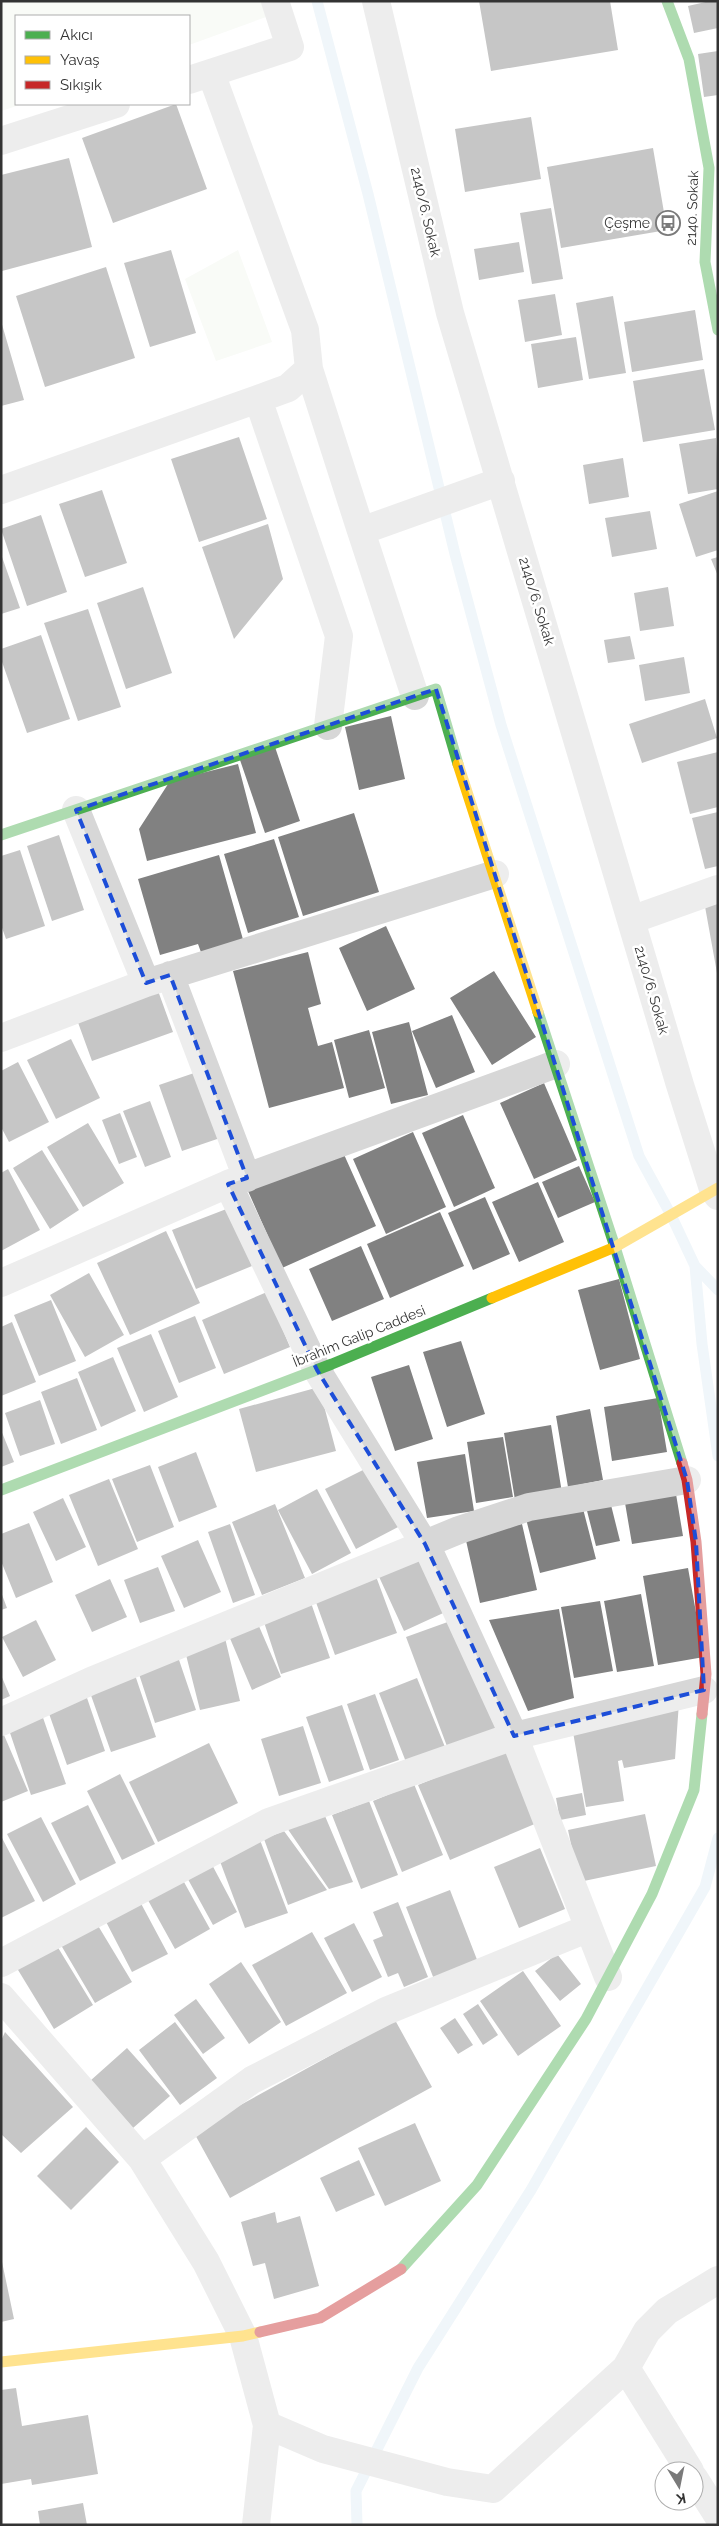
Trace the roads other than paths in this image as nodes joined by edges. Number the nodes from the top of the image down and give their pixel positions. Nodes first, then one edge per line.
1 (275, 1) edge
2 (376, 1) edge
3 (667, 1) edge
4 (200, 77) edge
5 (113, 105) edge
6 (1, 141) edge
7 (712, 152) edge
8 (718, 330) edge
9 (310, 369) junction
10 (258, 399) junction
11 (501, 481) junction
12 (1, 490) edge
13 (361, 531) junction
14 (415, 696) junction
15 (328, 726) junction
16 (76, 810) junction
17 (1, 835) edge
18 (495, 874) junction
19 (718, 889) edge
20 (631, 920) junction
21 (158, 979) junction
22 (1, 1038) edge
23 (556, 1064) junction
24 (238, 1181) junction
25 (716, 1191) edge
26 (615, 1247) junction
27 (1, 1283) edge
28 (317, 1370) junction
29 (687, 1480) junction
30 (1, 1490) edge
31 (425, 1544) junction
32 (704, 1690) junction
33 (1, 1722) edge
34 (514, 1736) junction
35 (589, 1928) junction
36 (1, 1963) edge
37 (608, 1977) junction
38 (1, 1997) edge
39 (142, 2159) junction
40 (718, 2280) edge
41 (243, 2336) junction
42 (1, 2362) edge
43 (626, 2368) junction
44 (267, 2425) junction
45 (684, 2461) edge
46 (704, 2494) edge
47 (718, 2516) edge
48 (256, 2525) edge

1 - 4 street
2 - 11 street, 2140/6. Sokak
3 - 7 street, 2140. Sokak
4 - 9 street
5 - 6 street
7 - 8 street, 2140. Sokak
9 - 10 street
9 - 13 street
10 - 12 street
10 - 15 street
11 - 13 street
11 - 20 street, 2140/6. Sokak
13 - 14 street
14 - 15 street
14 - 18 street
15 - 16 street
16 - 17 street
16 - 21 street
18 - 21 street
18 - 23 street
19 - 20 street
20 - 25 street, 2140/6. Sokak
21 - 22 street
21 - 24 street
23 - 24 street
23 - 26 street
24 - 27 street
24 - 28 street
25 - 26 street, İbrahim Galip Caddesi
26 - 28 street, İbrahim Galip Caddesi
26 - 29 street
28 - 30 street, İbrahim Galip Caddesi
28 - 31 street
29 - 31 street
29 - 32 street
31 - 33 street
31 - 34 street
32 - 34 street
32 - 37 street
34 - 35 street
34 - 36 street
35 - 37 street
35 - 39 street
37 - 41 street
38 - 39 street
39 - 41 street
40 - 43 street
41 - 42 street
41 - 44 street
43 - 44 street
43 - 45 street
44 - 48 street
46 - 47 street

